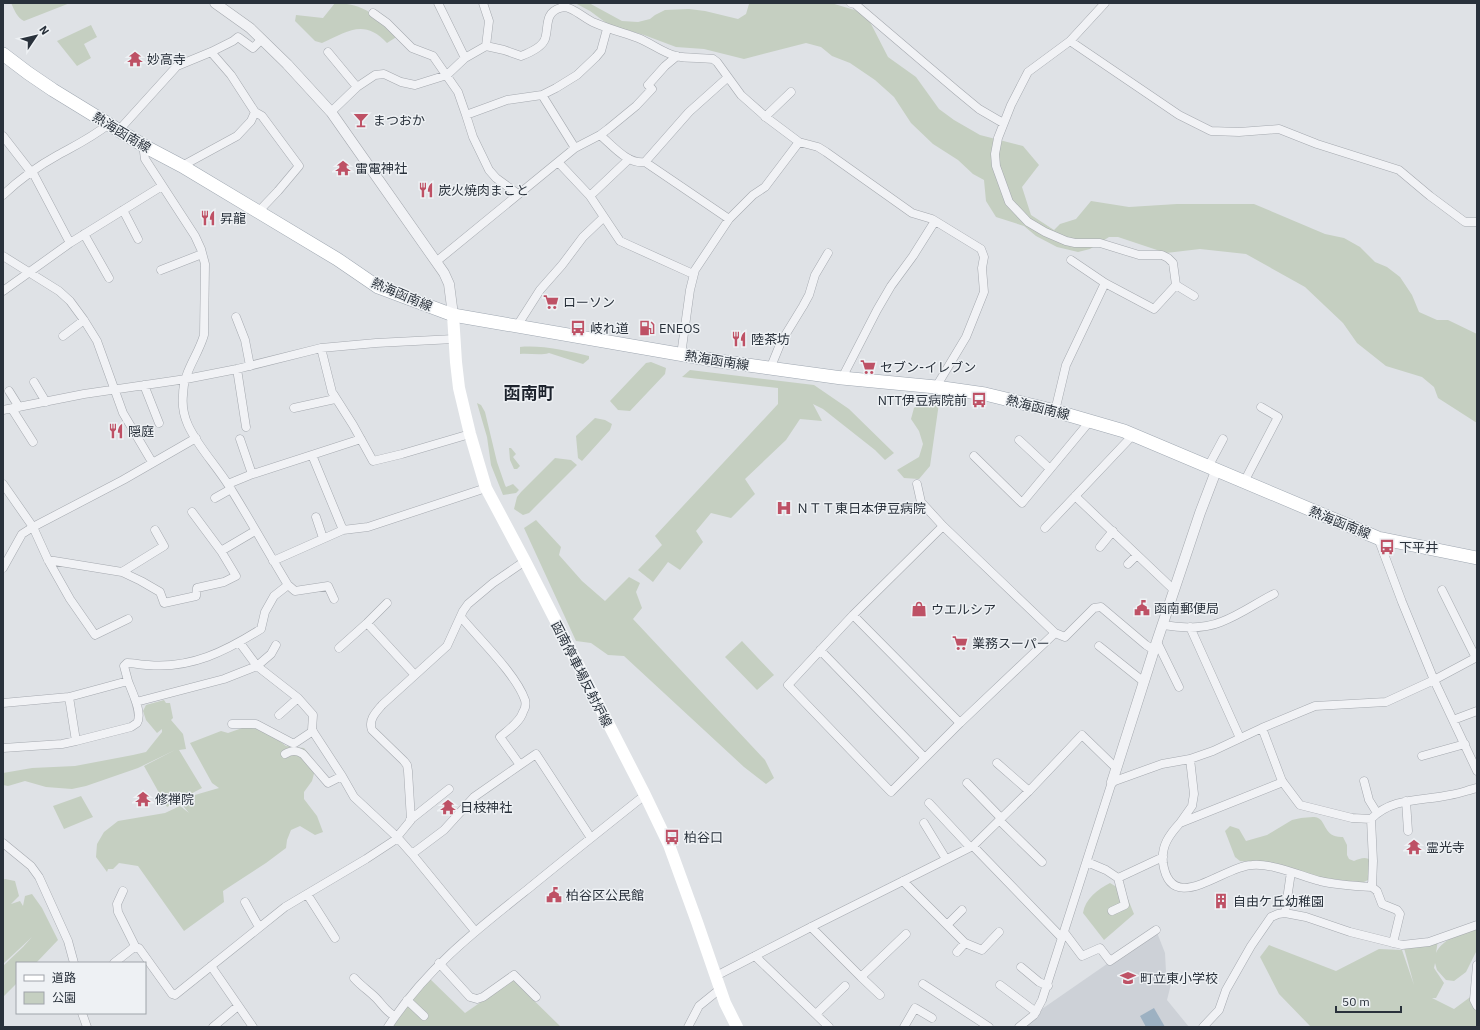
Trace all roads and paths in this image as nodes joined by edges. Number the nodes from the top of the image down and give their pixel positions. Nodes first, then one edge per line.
1 (215, 3) edge
2 (438, 3) edge
3 (483, 3) edge
4 (851, 3) edge
5 (1105, 3) edge
6 (373, 12) dead end
7 (607, 29) junction
8 (262, 39) junction
9 (1070, 41) junction
10 (486, 46) junction
11 (211, 52) junction
12 (328, 52) dead end
13 (3, 54) edge
14 (676, 56) junction
15 (465, 58) junction
16 (447, 75) junction
17 (728, 78) junction
18 (357, 87) junction
19 (791, 92) dead end
20 (542, 95) junction
21 (255, 112) junction
22 (331, 112) junction
23 (466, 115) junction
24 (766, 117) junction
25 (1003, 123) junction
26 (114, 127) junction
27 (600, 135) junction
28 (3, 136) edge
29 (799, 142) junction
30 (146, 147) junction
31 (575, 148) junction
32 (629, 159) junction
33 (558, 162) junction
34 (645, 162) junction
35 (182, 166) junction
36 (32, 171) junction
37 (162, 186) junction
38 (518, 194) junction
39 (3, 195) edge
40 (590, 196) junction
41 (123, 210) junction
42 (258, 212) junction
43 (604, 217) junction
44 (729, 219) junction
45 (935, 221) junction
46 (1477, 222) edge
47 (84, 234) junction
48 (138, 239) dead end
49 (70, 243) junction
50 (828, 253) dead end
51 (202, 254) junction
52 (3, 256) edge
53 (1071, 260) dead end
54 (437, 261) junction
55 (161, 270) dead end
56 (30, 272) junction
57 (694, 274) junction
58 (109, 278) dead end
59 (1105, 283) junction
60 (1176, 285) junction
61 (3, 291) edge
62 (1194, 296) dead end
63 (454, 315) junction
64 (236, 317) dead end
65 (84, 320) junction
66 (517, 326) junction
67 (63, 336) dead end
68 (454, 339) junction
69 (322, 348) junction
70 (682, 355) junction
71 (250, 366) junction
72 (770, 368) junction
73 (237, 369) junction
74 (842, 378) junction
75 (186, 379) junction
76 (34, 382) dead end
77 (144, 385) junction
78 (936, 387) junction
79 (114, 390) junction
80 (9, 391) dead end
81 (335, 399) junction
82 (46, 402) junction
83 (1261, 407) dead end
84 (294, 408) dead end
85 (11, 409) edge
86 (1055, 410) junction
87 (1090, 421) junction
88 (159, 423) dead end
89 (246, 427) dead end
90 (470, 434) junction
91 (1133, 435) junction
92 (196, 438) junction
93 (240, 439) dead end
94 (361, 439) junction
95 (1223, 439) dead end
96 (1019, 440) dead end
97 (33, 442) dead end
98 (312, 455) junction
99 (974, 456) dead end
100 (152, 462) junction
101 (1050, 469) junction
102 (1212, 469) junction
103 (252, 474) junction
104 (1244, 482) junction
105 (3, 484) edge
106 (917, 484) dead end
107 (229, 487) junction
108 (486, 488) junction
109 (1075, 496) junction
110 (215, 498) dead end
111 (192, 512) dead end
112 (316, 517) dead end
113 (943, 526) junction
114 (33, 527) junction
115 (1045, 528) dead end
116 (155, 530) dead end
117 (343, 530) junction
118 (255, 531) junction
119 (1113, 531) junction
120 (323, 538) junction
121 (1378, 538) junction
122 (1100, 547) dead end
123 (221, 551) junction
124 (1137, 555) junction
125 (1477, 558) edge
126 (48, 560) junction
127 (525, 561) junction
128 (273, 562) junction
129 (1128, 564) dead end
130 (3, 568) edge
131 (122, 572) junction
132 (288, 585) junction
133 (1174, 590) junction
134 (1442, 590) dead end
135 (1274, 594) dead end
136 (334, 598) dead end
137 (386, 603) dead end
138 (853, 615) junction
139 (461, 617) junction
140 (128, 619) dead end
141 (367, 623) junction
142 (1163, 625) junction
143 (1190, 627) junction
144 (1054, 633) junction
145 (240, 643) junction
146 (276, 645) dead end
147 (1099, 646) dead end
148 (1156, 646) junction
149 (339, 648) dead end
150 (820, 650) junction
151 (1477, 658) edge
152 (257, 666) junction
153 (414, 674) junction
154 (1434, 680) junction
155 (128, 681) junction
156 (1144, 682) junction
157 (1178, 687) dead end
158 (69, 697) junction
159 (298, 698) junction
160 (136, 702) junction
161 (3, 704) edge
162 (1477, 711) edge
163 (279, 715) dead end
164 (1453, 720) junction
165 (960, 723) junction
166 (232, 724) dead end
167 (1262, 728) junction
168 (313, 731) junction
169 (1240, 738) junction
170 (76, 741) junction
171 (1464, 744) junction
172 (3, 748) edge
173 (285, 754) dead end
174 (1422, 756) dead end
175 (925, 758) junction
176 (1190, 758) junction
177 (997, 763) dead end
178 (520, 765) junction
179 (1476, 765) edge
180 (1116, 768) junction
181 (342, 776) junction
182 (1364, 781) dead end
183 (1112, 782) junction
184 (1283, 782) junction
185 (967, 783) dead end
186 (1477, 788) edge
187 (448, 789) dead end
188 (1029, 791) junction
189 (645, 795) junction
190 (1406, 801) junction
191 (929, 804) dead end
192 (1374, 816) junction
193 (1000, 819) junction
194 (410, 820) junction
195 (924, 823) dead end
196 (1180, 823) junction
197 (1408, 831) dead end
198 (397, 838) junction
199 (591, 838) junction
200 (3, 843) edge
201 (971, 847) junction
202 (412, 854) junction
203 (1163, 857) junction
204 (946, 859) junction
205 (1042, 862) dead end
206 (1087, 862) junction
207 (1291, 872) junction
208 (1118, 878) junction
209 (903, 881) junction
210 (1372, 887) junction
211 (123, 891) dead end
212 (307, 894) junction
213 (245, 902) dead end
214 (962, 910) dead end
215 (1112, 910) dead end
216 (1285, 913) junction
217 (947, 925) junction
218 (1477, 925) edge
219 (259, 927) junction
220 (811, 927) junction
221 (1156, 930) dead end
222 (476, 931) junction
223 (999, 932) dead end
224 (906, 934) dead end
225 (1063, 935) junction
226 (335, 938) dead end
227 (965, 943) junction
228 (1393, 943) junction
229 (136, 948) junction
230 (957, 952) dead end
231 (755, 956) junction
232 (74, 962) edge
233 (115, 962) edge
234 (440, 963) junction
235 (1477, 965) edge
236 (211, 966) junction
237 (1021, 967) dead end
238 (716, 976) junction
239 (860, 977) junction
240 (354, 978) dead end
241 (923, 984) dead end
242 (845, 986) dead end
243 (1000, 986) dead end
244 (1048, 986) junction
245 (720, 989) junction
246 (880, 995) dead end
247 (536, 997) dead end
248 (407, 1000) junction
249 (238, 1006) junction
250 (1477, 1006) edge
251 (1036, 1012) junction
252 (82, 1014) edge
253 (816, 1014) junction
254 (395, 1016) junction
255 (424, 1016) dead end
256 (932, 1018) dead end
257 (87, 1027) edge
258 (213, 1027) edge
259 (253, 1027) edge
260 (388, 1027) edge
261 (688, 1027) edge
262 (737, 1027) edge
263 (829, 1027) edge
264 (904, 1027) edge
265 (989, 1027) edge
266 (1019, 1027) edge
267 (1203, 1027) edge

1 - 8 street
2 - 15 street
3 - 10 street
4 - 25 street
5 - 9 street
6 - 16 street
7 - 10 street
7 - 14 street
7 - 20 street
8 - 11 street
8 - 22 street
9 - 25 street
9 - 46 street
10 - 15 street
11 - 21 street
11 - 26 street
12 - 18 street
13 - 26 main road, 熱海函南線
14 - 17 street
14 - 27 street
15 - 16 street
16 - 18 street
16 - 23 street
17 - 24 street
17 - 34 street
18 - 22 street
19 - 24 street
20 - 23 street
20 - 31 street
21 - 35 street
21 - 42 street
22 - 54 street
23 - 38 street
24 - 29 street
25 - 60 street
26 - 30 main road, 熱海函南線
26 - 36 street
27 - 31 street
27 - 32 street
28 - 36 street
29 - 44 street
29 - 45 street
30 - 35 main road, 熱海函南線
30 - 37 street
31 - 33 street
32 - 34 street
32 - 40 street
33 - 38 street
33 - 40 street
34 - 44 street
35 - 42 main road, 熱海函南線
36 - 39 street
36 - 49 street
37 - 41 street
37 - 51 street
38 - 54 street
40 - 43 street
41 - 47 street
41 - 48 street
42 - 63 main road, 熱海函南線
43 - 57 street
43 - 66 street
44 - 57 street
45 - 74 street
45 - 78 street
47 - 49 street
47 - 58 street
49 - 56 street
50 - 72 street
51 - 55 street
51 - 75 street
52 - 56 street
53 - 59 street
54 - 63 street
56 - 61 street
56 - 65 street
57 - 70 street
59 - 60 street
59 - 86 street
60 - 62 street
63 - 66 main road, 熱海函南線
63 - 68 main road, 函南停車場反射炉線
64 - 71 street
65 - 67 street
65 - 79 street
66 - 70 main road, 熱海函南線
68 - 69 street
68 - 90 main road, 函南停車場反射炉線
69 - 71 street
69 - 81 street
70 - 72 main road, 熱海函南線
71 - 73 street
72 - 74 main road, 熱海函南線
73 - 75 street
73 - 89 street
74 - 78 main road, 熱海函南線
75 - 77 street
75 - 92 street
76 - 82 street
77 - 79 street
77 - 88 street
78 - 86 main road, 熱海函南線
79 - 82 street
79 - 100 street
80 - 85 street
81 - 84 street
81 - 94 street
82 - 85 street
83 - 104 street
85 - 97 street
86 - 87 main road, 熱海函南線
87 - 91 main road, 熱海函南線
87 - 101 street
90 - 94 street
90 - 108 main road, 函南停車場反射炉線
91 - 102 main road, 熱海函南線
91 - 109 street
92 - 100 street
92 - 107 street
93 - 103 street
94 - 98 street
95 - 102 street
96 - 101 street
98 - 103 street
98 - 117 street
99 - 101 street
100 - 114 street
102 - 104 main road, 熱海函南線
102 - 133 street
103 - 107 street
104 - 121 main road, 熱海函南線
105 - 114 street
106 - 113 street
107 - 110 street
107 - 118 street
108 - 117 street
108 - 127 main road, 函南停車場反射炉線
109 - 115 street
109 - 119 street
111 - 123 street
112 - 120 street
113 - 138 street
113 - 144 street
114 - 126 street
114 - 130 street
116 - 131 street
117 - 120 street
118 - 123 street
118 - 128 street
119 - 122 street
119 - 124 street
120 - 128 street
121 - 125 main road, 熱海函南線
121 - 154 street
123 - 131 street
124 - 129 street
124 - 133 street
126 - 131 street
126 - 140 street
127 - 139 street
127 - 189 main road, 函南停車場反射炉線
128 - 132 street
132 - 136 street
132 - 145 street
133 - 142 street
134 - 151 street
135 - 143 street
137 - 141 street
138 - 150 street
138 - 165 street
139 - 153 street
139 - 178 street
141 - 149 street
141 - 153 street
142 - 143 street
142 - 148 street
143 - 169 street
144 - 148 street
144 - 165 street
145 - 152 street
145 - 155 street
146 - 152 street
147 - 156 street
148 - 156 street
148 - 157 street
150 - 175 street
150 - 175 street
151 - 154 street
152 - 159 street
152 - 160 street
153 - 194 street
154 - 164 street
154 - 167 street
155 - 158 street
155 - 160 street
156 - 180 street
158 - 161 street
158 - 170 street
159 - 163 street
159 - 168 street
160 - 170 street
162 - 164 street
164 - 171 street
165 - 175 street
166 - 168 street
167 - 169 street
167 - 184 street
168 - 181 street
169 - 176 street
170 - 172 street
171 - 174 street
171 - 179 street
173 - 181 street
176 - 183 street
176 - 196 street
177 - 188 street
178 - 199 street
178 - 202 street
180 - 183 street
180 - 188 street
181 - 198 street
182 - 192 street
183 - 206 street
184 - 192 street
184 - 196 street
185 - 193 street
186 - 190 street
187 - 194 street
188 - 193 street
189 - 199 street
189 - 238 main road, 函南停車場反射炉線
190 - 192 street
190 - 197 street
191 - 201 street
192 - 210 street
193 - 201 street
193 - 205 street
194 - 198 street
195 - 204 street
196 - 203 street
198 - 202 street
198 - 212 street
199 - 222 street
200 - 232 street
201 - 204 street
201 - 225 street
202 - 222 street
203 - 207 street
203 - 208 street
204 - 209 street
206 - 208 street
206 - 225 street
207 - 210 street
207 - 216 street
208 - 215 street
209 - 217 street
209 - 220 street
210 - 228 street
211 - 229 street
212 - 219 street
212 - 226 street
213 - 219 street
214 - 217 street
216 - 228 street
216 - 267 street
217 - 227 street
218 - 228 street
219 - 236 street
220 - 231 street
220 - 239 street
221 - 225 street
222 - 234 street
223 - 227 street
224 - 239 street
225 - 244 street
227 - 230 street
229 - 233 street
229 - 236 street
231 - 238 street
231 - 253 street
234 - 247 street
234 - 248 street
235 - 250 street
236 - 249 street
237 - 244 street
238 - 245 main road, 函南停車場反射炉線
239 - 246 street
240 - 254 street
241 - 265 street
242 - 253 street
243 - 251 street
244 - 251 street
245 - 261 street
245 - 262 main road, 函南停車場反射炉線
248 - 254 street
248 - 255 street
249 - 258 street
249 - 259 street
251 - 266 street
252 - 257 street
253 - 263 street
254 - 260 street
256 - 264 street

